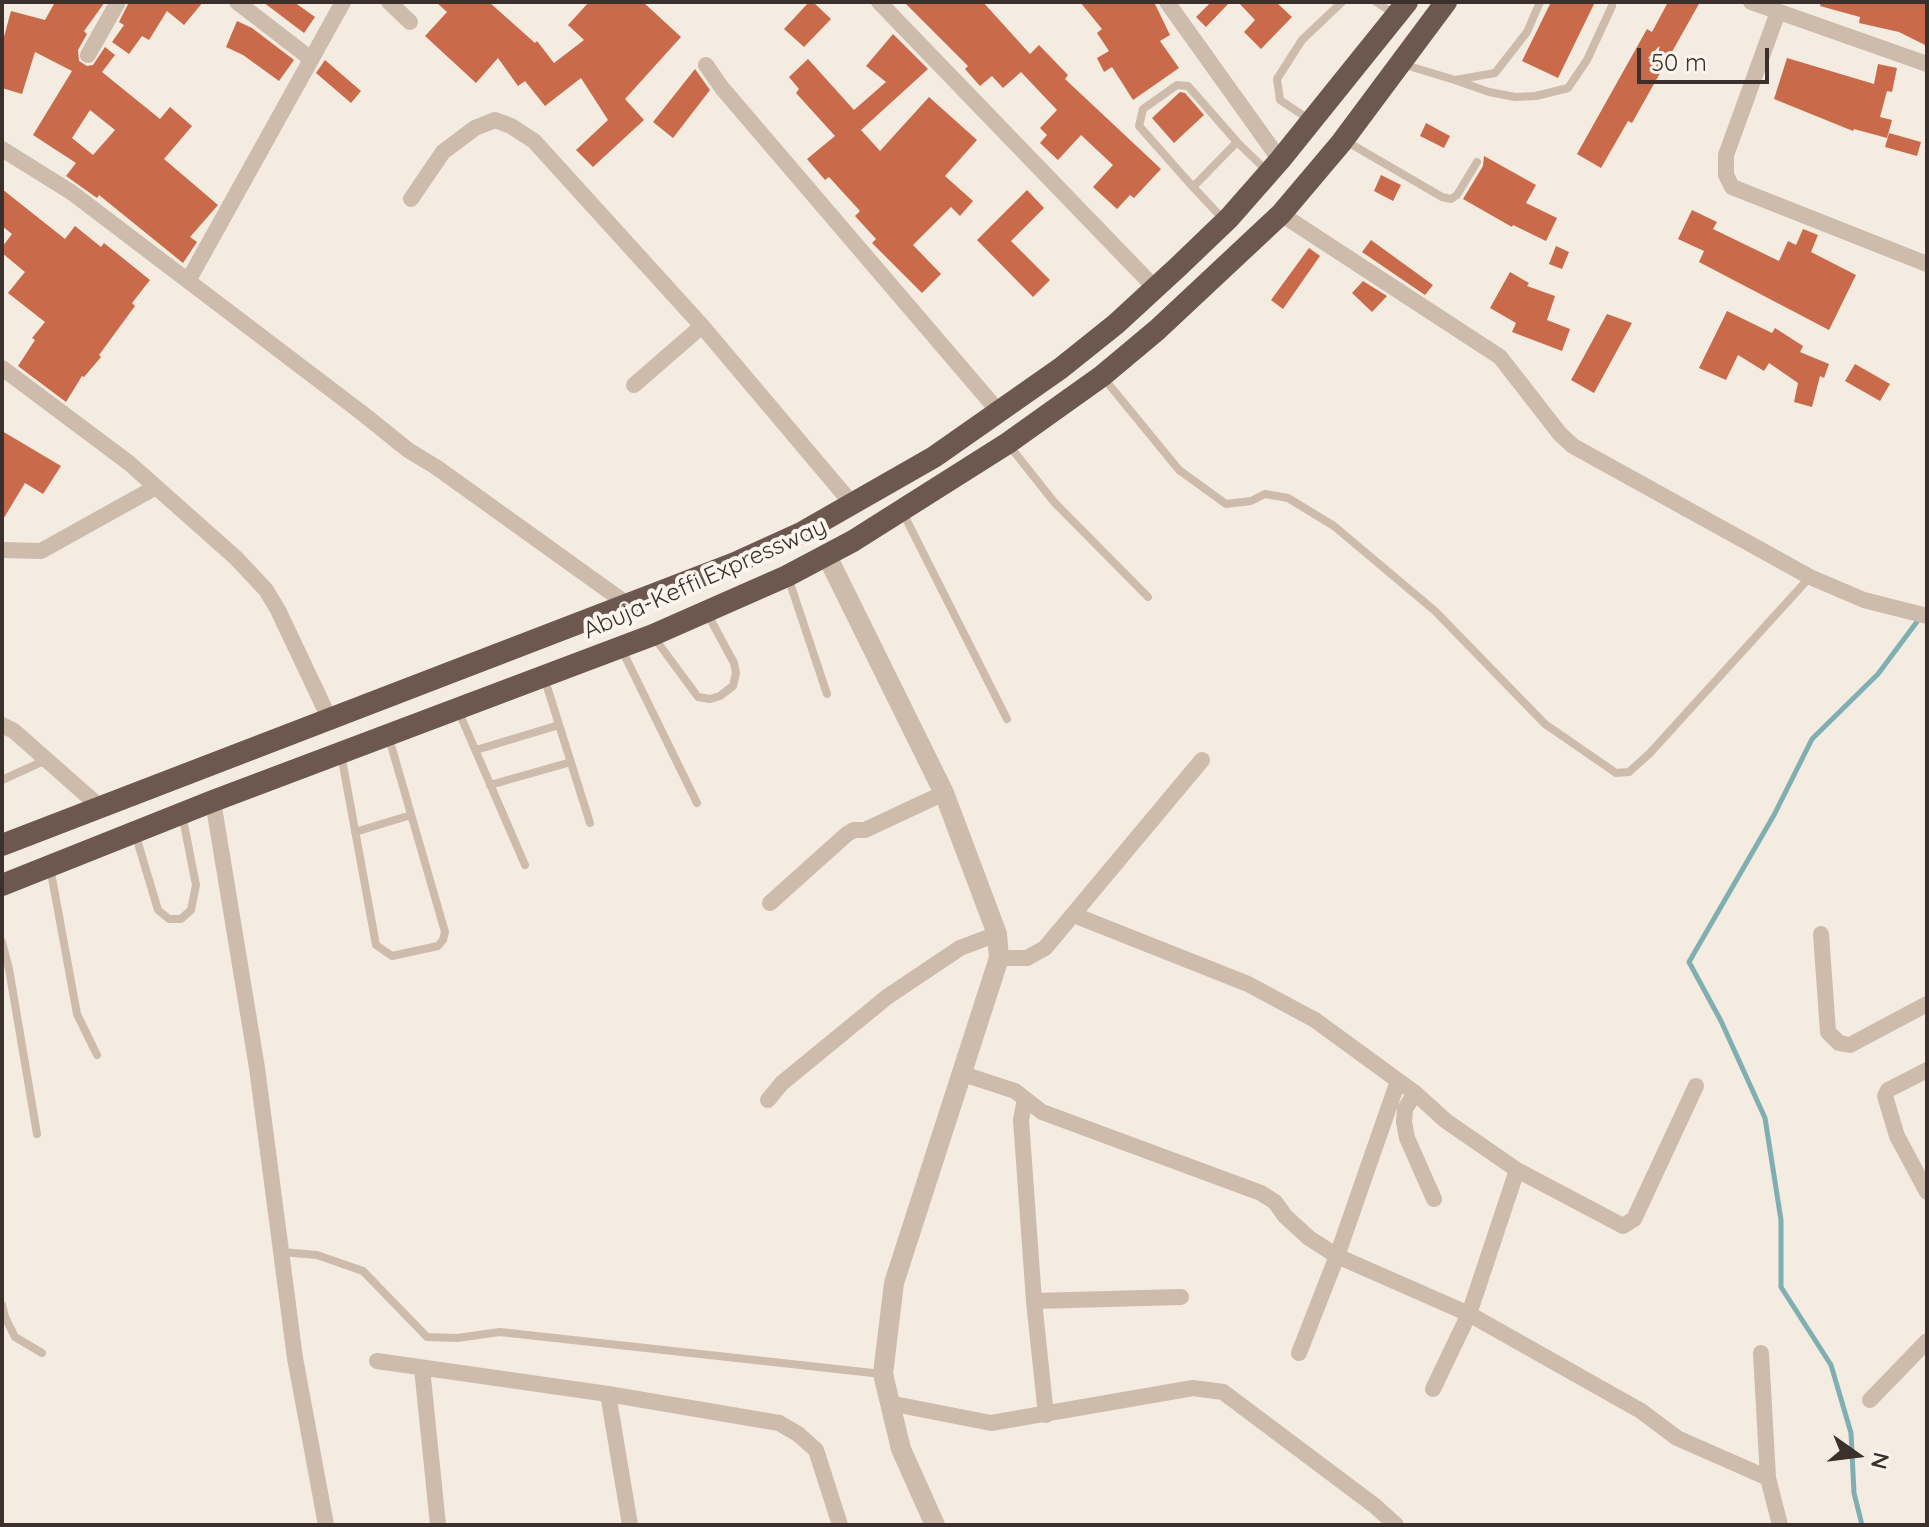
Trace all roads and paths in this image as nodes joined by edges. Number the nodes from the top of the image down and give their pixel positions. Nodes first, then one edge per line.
1 (118, 2) edge
2 (237, 2) edge
3 (343, 2) edge
4 (389, 2) edge
5 (879, 2) edge
6 (1167, 2) edge
7 (1342, 2) edge
8 (1376, 2) edge
9 (1446, 2) edge
10 (1540, 2) edge
11 (1612, 2) edge
12 (1751, 2) edge
13 (1402, 8) edge
14 (1778, 12) junction
15 (410, 22) dead end
16 (88, 55) dead end
17 (311, 59) junction
18 (1401, 64) junction
19 (1927, 64) edge
20 (706, 65) dead end
21 (1455, 80) junction
22 (1313, 121) junction
23 (1343, 140) junction
24 (1237, 142) junction
25 (2, 149) edge
26 (1477, 162) dead end
27 (1274, 166) junction
28 (1193, 187) junction
29 (411, 199) dead end
30 (1281, 214) junction
31 (1225, 221) junction
32 (1927, 264) edge
33 (188, 281) junction
34 (1155, 288) junction
35 (702, 326) junction
36 (2, 368) edge
37 (1102, 376) junction
38 (634, 385) dead end
39 (999, 412) junction
40 (1008, 443) junction
41 (156, 487) junction
42 (853, 505) junction
43 (902, 510) junction
44 (2, 550) edge
45 (827, 556) junction
46 (787, 576) junction
47 (1810, 577) junction
48 (1148, 597) dead end
49 (627, 604) junction
50 (706, 611) junction
51 (1927, 616) edge
52 (653, 635) junction
53 (621, 648) junction
54 (543, 677) junction
55 (827, 694) dead end
56 (458, 709) junction
57 (1007, 719) dead end
58 (330, 720) junction
59 (2, 725) edge
60 (559, 725) junction
61 (388, 735) junction
62 (476, 750) junction
63 (341, 753) junction
64 (47, 760) junction
65 (1202, 760) dead end
66 (571, 762) junction
67 (2, 780) edge
68 (490, 785) junction
69 (944, 793) junction
70 (213, 801) junction
71 (697, 803) dead end
72 (100, 807) junction
73 (182, 813) junction
74 (411, 815) junction
75 (590, 823) dead end
76 (134, 832) junction
77 (355, 832) junction
78 (2, 845) edge
79 (525, 865) dead end
80 (50, 866) junction
81 (2, 885) edge
82 (770, 903) dead end
83 (1074, 915) junction
84 (997, 934) junction
85 (1821, 934) dead end
86 (2, 942) edge
87 (999, 958) junction
88 (1927, 1004) edge
89 (97, 1055) dead end
90 (1927, 1070) edge
91 (963, 1074) junction
92 (1398, 1081) junction
93 (1696, 1086) dead end
94 (1415, 1093) junction
95 (1025, 1099) junction
96 (768, 1100) dead end
97 (37, 1134) dead end
98 (1517, 1170) junction
99 (1927, 1192) edge
100 (1434, 1199) dead end
101 (281, 1252) junction
102 (1337, 1256) junction
103 (1181, 1297) dead end
104 (1034, 1301) junction
105 (2, 1305) edge
106 (1469, 1314) junction
107 (1925, 1347) edge
108 (42, 1353) dead end
109 (1299, 1353) dead end
110 (1761, 1353) dead end
111 (377, 1361) dead end
112 (422, 1368) junction
113 (883, 1374) junction
114 (1433, 1389) dead end
115 (608, 1394) junction
116 (1870, 1400) dead end
117 (889, 1403) junction
118 (1046, 1415) junction
119 (1768, 1478) junction
120 (326, 1525) edge
121 (438, 1525) edge
122 (630, 1525) edge
123 (840, 1525) edge
124 (935, 1525) edge
125 (1396, 1525) edge
126 (1780, 1525) edge

1 - 16 street
2 - 17 street
3 - 17 street
4 - 15 street
5 - 34 street
6 - 27 street
7 - 22 lane
8 - 13 lane
9 - 18 highway, Abuja-Keffi Expressway
10 - 21 lane
11 - 21 lane
12 - 14 street
13 - 22 highway, Abuja-Keffi Expressway
14 - 19 street
14 - 32 street
17 - 33 street
18 - 21 lane
18 - 23 highway, Abuja-Keffi Expressway
20 - 39 street
22 - 27 highway, Abuja-Keffi Expressway
23 - 26 lane
23 - 30 highway, Abuja-Keffi Expressway
24 - 27 lane
24 - 28 lane
24 - 28 lane
25 - 33 street
27 - 31 highway, Abuja-Keffi Expressway
28 - 31 lane
29 - 35 street
30 - 37 highway, Abuja-Keffi Expressway
30 - 47 street
31 - 34 highway, Abuja-Keffi Expressway
33 - 49 street
34 - 39 highway, Abuja-Keffi Expressway
35 - 38 street
35 - 42 street
36 - 41 street
37 - 40 highway, Abuja-Keffi Expressway
37 - 47 lane
39 - 42 highway, Abuja-Keffi Expressway
40 - 43 highway, Abuja-Keffi Expressway
40 - 48 lane
41 - 44 street
41 - 58 street
42 - 49 highway, Abuja-Keffi Expressway
43 - 45 highway, Abuja-Keffi Expressway
43 - 57 lane
45 - 46 highway, Abuja-Keffi Expressway
45 - 69 street
46 - 50 highway, Abuja-Keffi Expressway
46 - 55 lane
47 - 51 street
49 - 58 highway, Abuja-Keffi Expressway
50 - 52 highway, Abuja-Keffi Expressway
50 - 52 lane
52 - 53 highway, Abuja-Keffi Expressway
53 - 54 highway, Abuja-Keffi Expressway
53 - 71 lane
54 - 56 highway, Abuja-Keffi Expressway
54 - 60 lane
56 - 61 highway, Abuja-Keffi Expressway
56 - 62 lane
58 - 72 highway, Abuja-Keffi Expressway
59 - 64 street
60 - 62 lane
60 - 66 lane
61 - 63 highway, Abuja-Keffi Expressway
61 - 74 lane
62 - 68 lane
63 - 70 highway, Abuja-Keffi Expressway
63 - 77 lane
64 - 67 lane
64 - 72 street
65 - 83 street
66 - 68 lane
66 - 75 lane
68 - 79 lane
69 - 82 street
69 - 84 street
70 - 73 highway, Abuja-Keffi Expressway
70 - 101 street
72 - 78 highway, Abuja-Keffi Expressway
73 - 76 highway, Abuja-Keffi Expressway
73 - 76 lane
74 - 77 lane
74 - 77 lane
76 - 80 highway, Abuja-Keffi Expressway
80 - 81 highway, Abuja-Keffi Expressway
80 - 89 lane
83 - 87 street
83 - 92 street
84 - 87 street
84 - 96 street
85 - 88 street
86 - 97 lane
87 - 91 street
90 - 99 street
91 - 95 street
91 - 113 street
92 - 94 street
92 - 102 street
93 - 98 street
94 - 98 street
94 - 100 street
95 - 102 street
95 - 104 street
98 - 106 street
101 - 113 lane
101 - 120 street
102 - 106 street
102 - 109 street
103 - 104 street
104 - 118 street
105 - 108 lane
106 - 114 street
106 - 119 street
107 - 116 street
110 - 119 street
111 - 112 street
112 - 115 street
112 - 121 street
113 - 117 street
115 - 122 street
115 - 123 street
117 - 118 street
117 - 124 street
118 - 125 street
119 - 126 street

